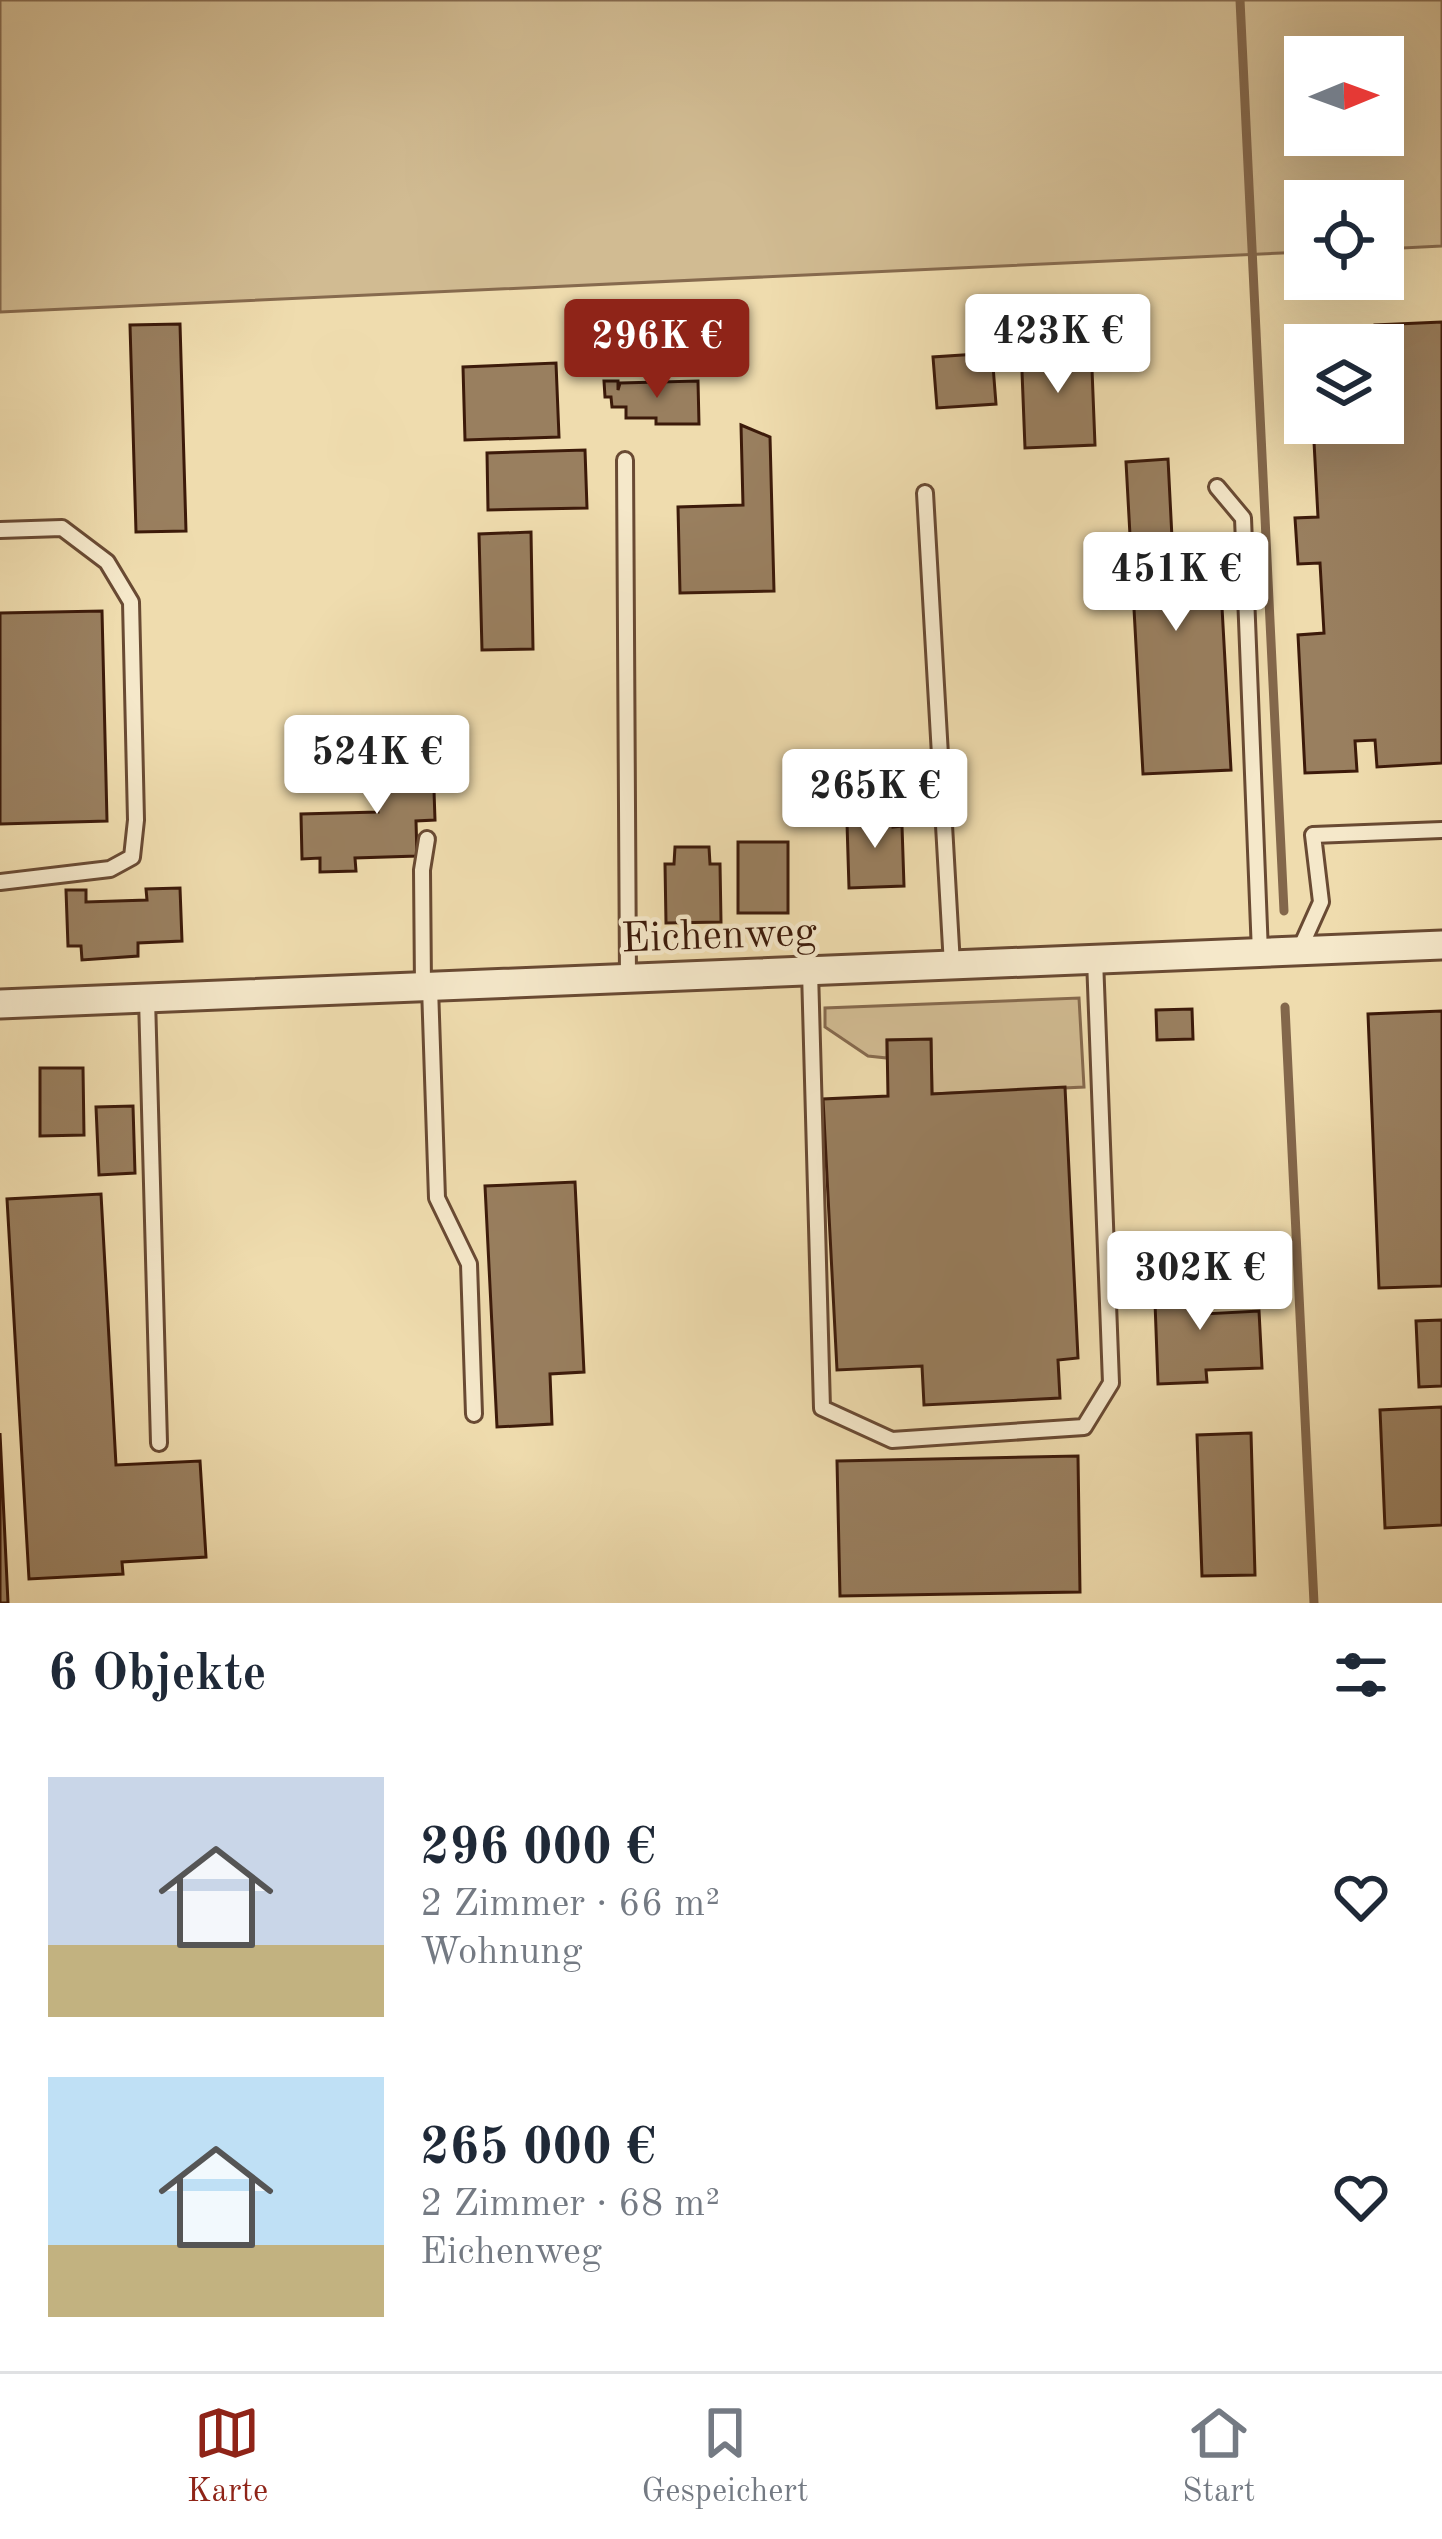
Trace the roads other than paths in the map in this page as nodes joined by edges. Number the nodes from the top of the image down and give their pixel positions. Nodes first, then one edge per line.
1 (625, 460) dead end
2 (1217, 487) dead end
3 (925, 493) dead end
4 (0, 530) edge
5 (1442, 830) edge
6 (427, 839) dead end
7 (0, 882) edge
8 (1442, 945) edge
9 (1299, 951) junction
10 (1260, 952) junction
11 (1095, 959) junction
12 (952, 965) junction
13 (810, 971) junction
14 (628, 979) junction
15 (426, 987) junction
16 (147, 998) junction
17 (0, 1004) edge
18 (474, 1414) dead end
19 (159, 1443) dead end

1 - 14 lane
2 - 10 lane
3 - 12 lane
4 - 7 lane
5 - 9 lane
6 - 15 lane
8 - 9 street, Eichenweg
9 - 10 street, Eichenweg
10 - 11 street, Eichenweg
11 - 12 street, Eichenweg
11 - 13 lane
12 - 13 street, Eichenweg
13 - 14 street, Eichenweg
14 - 15 street, Eichenweg
15 - 16 street, Eichenweg
15 - 18 lane
16 - 17 street, Eichenweg
16 - 19 lane

